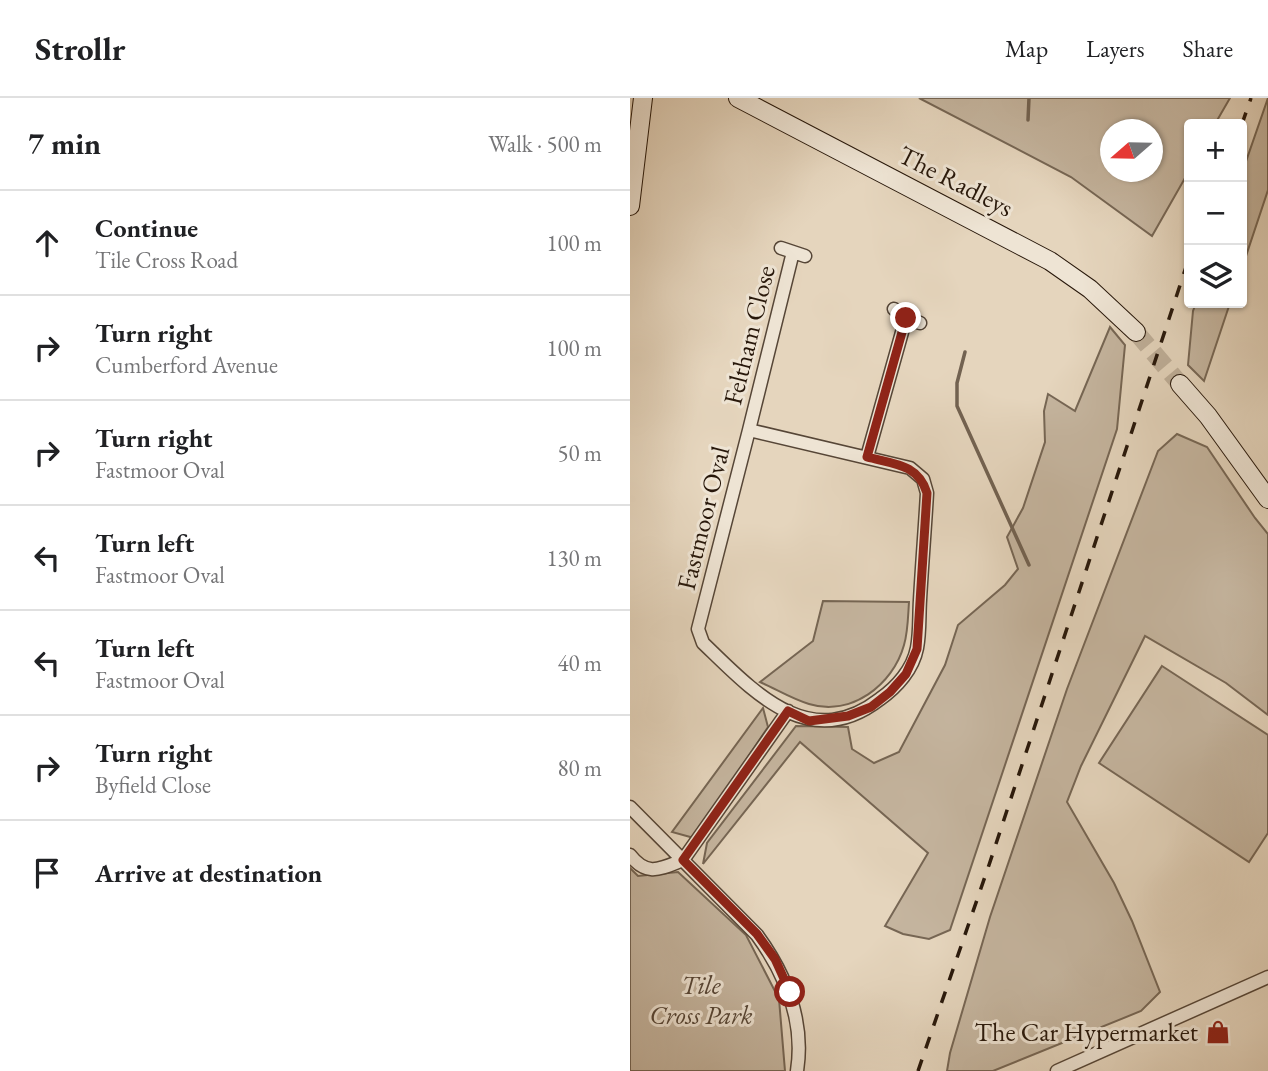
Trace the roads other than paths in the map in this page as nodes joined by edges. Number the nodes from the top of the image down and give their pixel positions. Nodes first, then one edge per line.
1 (643, 98) edge
2 (738, 98) edge
3 (630, 206) edge
4 (793, 252) dead end
5 (894, 309) dead end
6 (906, 318) junction
7 (920, 323) dead end
8 (1136, 332) tunnel mouth
9 (1180, 384) tunnel mouth
10 (749, 430) junction
11 (867, 457) junction
12 (1268, 499) edge
13 (788, 711) junction
14 (630, 807) edge
15 (630, 855) edge
16 (683, 860) junction
17 (1268, 977) edge
18 (797, 1071) edge
19 (1057, 1071) edge

1 - 3 street
2 - 8 street, The Radleys
4 - 10 street, Feltham Close
5 - 6 street
6 - 7 street
6 - 11 street
9 - 12 street
10 - 11 street, Fastmoor Oval
10 - 13 street, Fastmoor Oval
11 - 13 street, Fastmoor Oval
13 - 16 street
14 - 16 street
15 - 16 street
16 - 18 street
17 - 19 street

